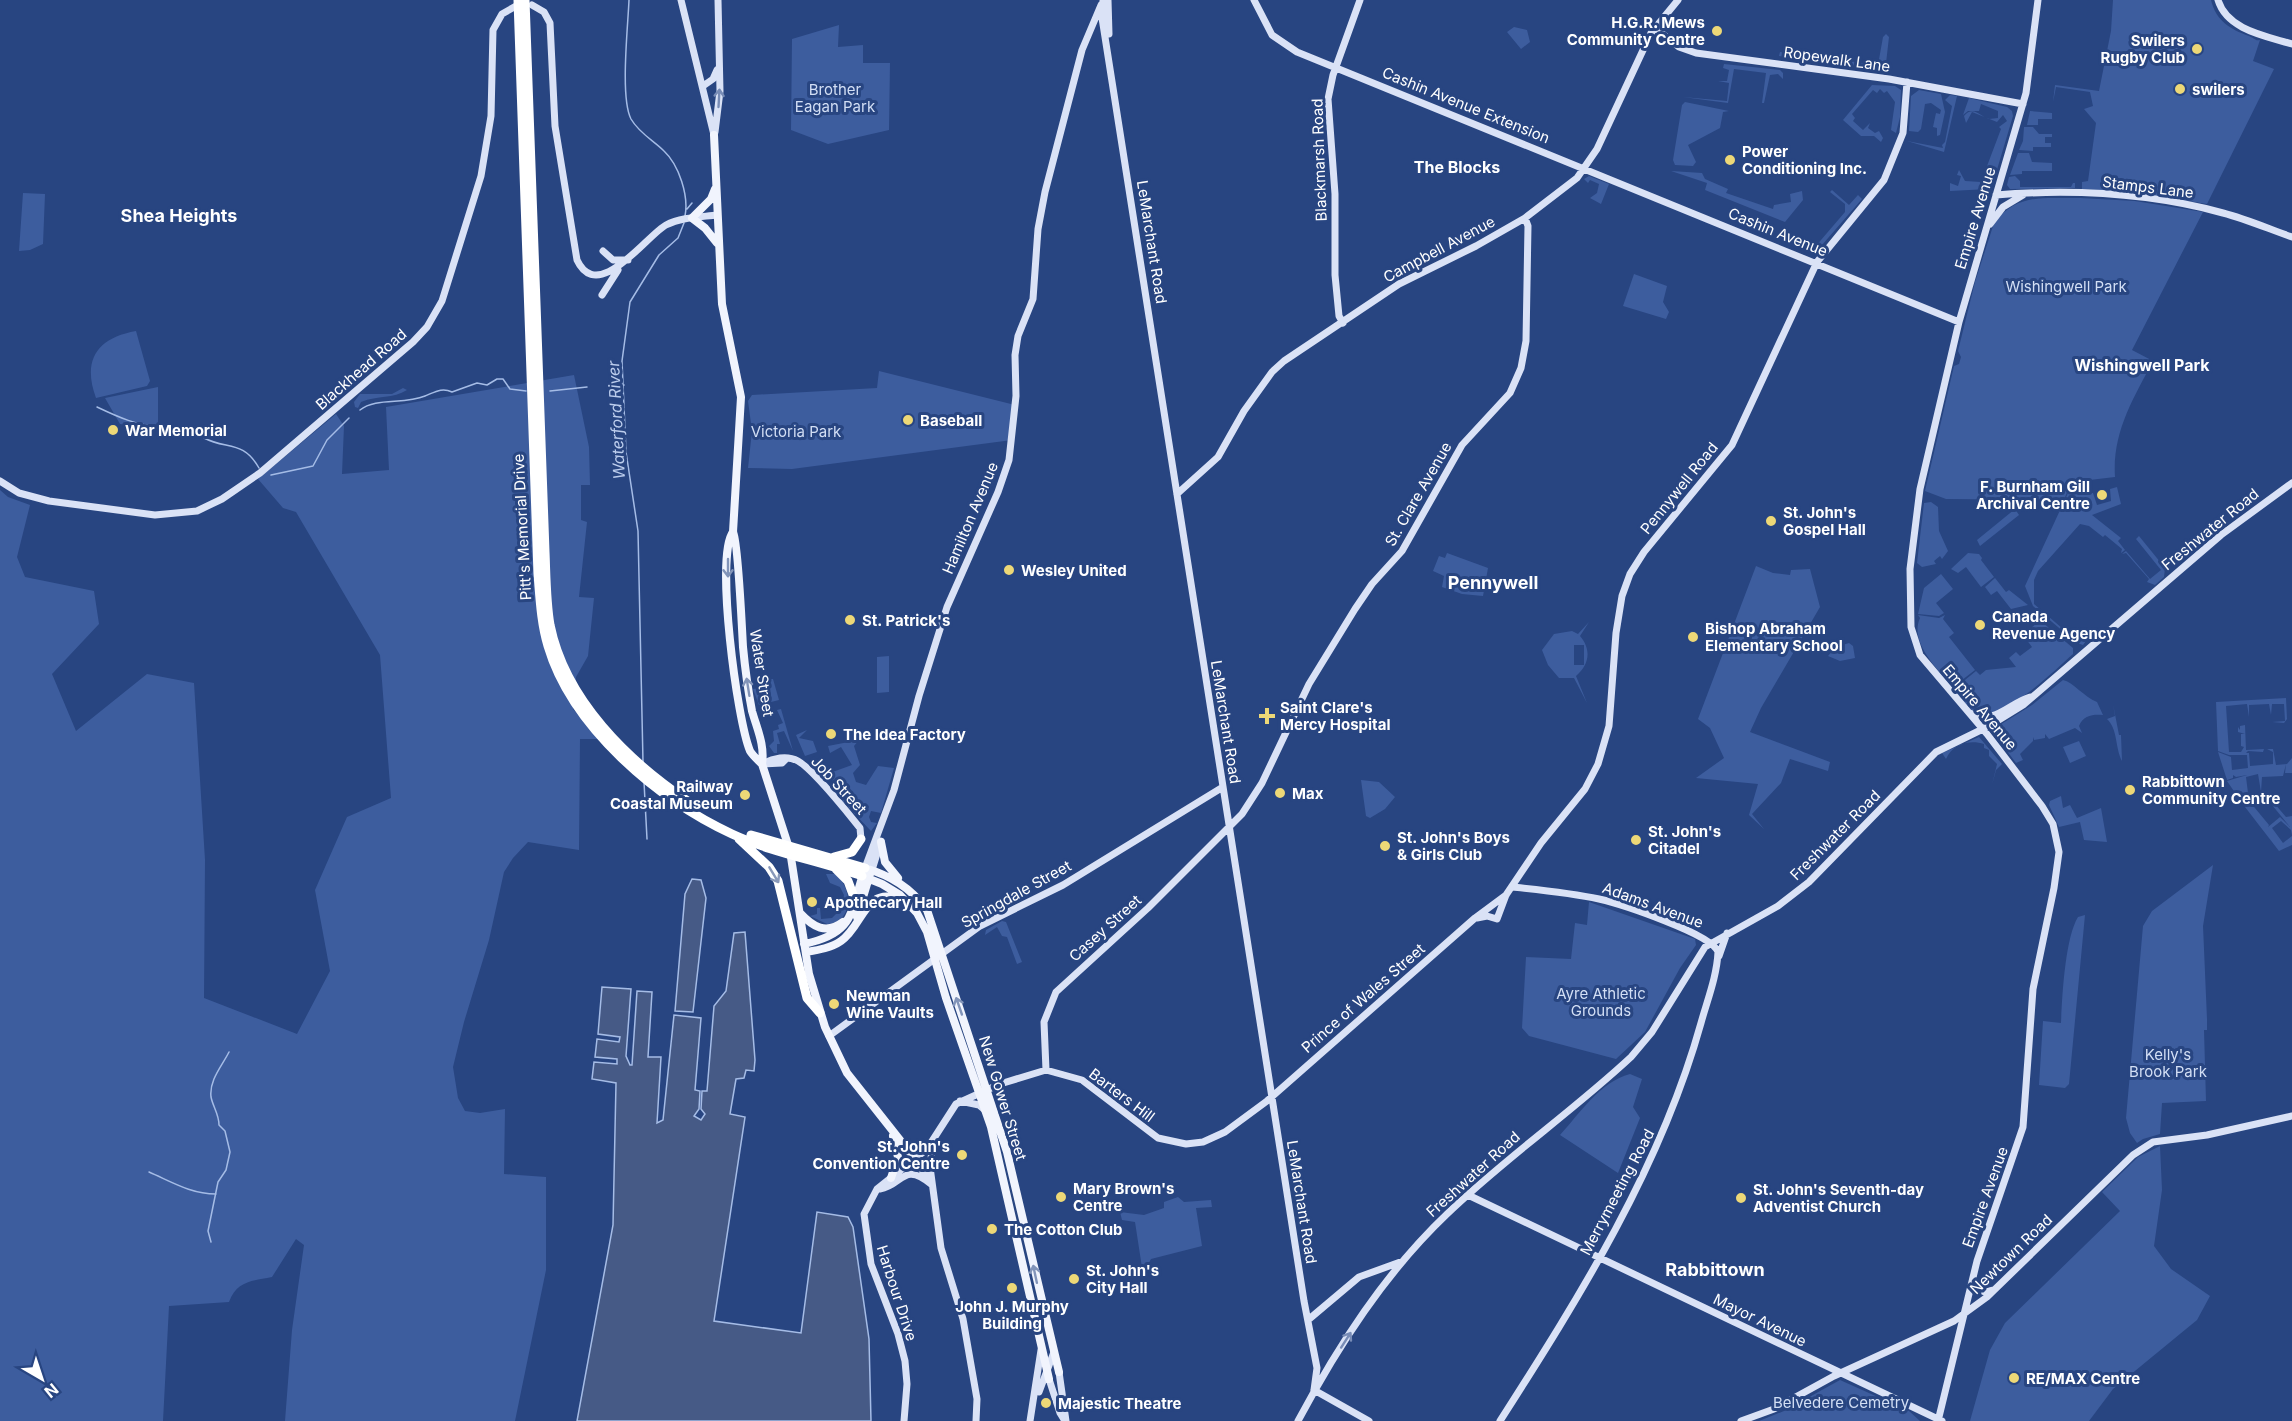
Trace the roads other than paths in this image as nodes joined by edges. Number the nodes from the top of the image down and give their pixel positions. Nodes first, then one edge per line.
1 (681, 0) edge
2 (718, 0) edge
3 (1105, 0) edge
4 (1254, 0) edge
5 (1360, 0) edge
6 (1678, 0) edge
7 (2038, 0) edge
8 (2218, 0) edge
9 (517, 3) edge
10 (529, 3) edge
11 (1108, 12) junction
12 (522, 17) junction
13 (1102, 18) junction
14 (1655, 28) junction
15 (1090, 32) junction
16 (1104, 32) junction
17 (2292, 44) edge
18 (1109, 58) junction
19 (719, 62) junction
20 (1336, 67) junction
21 (1907, 82) junction
22 (703, 86) junction
23 (2023, 104) junction
24 (714, 135) junction
25 (1586, 168) junction
26 (716, 185) junction
27 (1996, 195) junction
28 (2023, 195) junction
29 (717, 215) junction
30 (692, 218) junction
31 (1526, 218) junction
32 (1986, 227) junction
33 (2292, 237) edge
34 (718, 244) junction
35 (603, 251) dead end
36 (1817, 262) junction
37 (625, 263) junction
38 (602, 295) dead end
39 (1959, 322) junction
40 (1343, 323) junction
41 (0, 481) edge
42 (2292, 483) edge
43 (1177, 494) junction
44 (734, 532) junction
45 (2033, 696) junction
46 (1965, 710) junction
47 (1982, 729) junction
48 (762, 764) junction
49 (1223, 786) junction
50 (1226, 802) junction
51 (1247, 807) junction
52 (1230, 827) junction
53 (881, 830) junction
54 (733, 834) junction
55 (861, 839) joint
56 (880, 843) junction
57 (1212, 844) junction
58 (1233, 851) junction
59 (827, 861) junction
60 (867, 873) junction
61 (1512, 887) junction
62 (907, 888) junction
63 (1506, 895) junction
64 (855, 900) junction
65 (906, 901) junction
66 (800, 913) junction
67 (849, 917) junction
68 (1472, 921) junction
69 (852, 929) junction
70 (1727, 933) junction
71 (1711, 942) junction
72 (802, 951) junction
73 (938, 955) junction
74 (1718, 959) junction
75 (820, 1013) joint
76 (829, 1036) junction
77 (1046, 1070) junction
78 (984, 1091) junction
79 (1272, 1097) junction
80 (960, 1101) junction
81 (986, 1110) junction
82 (2292, 1116) edge
83 (892, 1132) junction
84 (933, 1140) junction
85 (915, 1159) junction
86 (891, 1178) junction
87 (931, 1185) junction
88 (877, 1189) junction
89 (1468, 1195) junction
90 (1599, 1256) junction
91 (1403, 1261) junction
92 (1973, 1286) junction
93 (1996, 1289) junction
94 (1965, 1314) junction
95 (1308, 1320) junction
96 (1043, 1344) junction
97 (1054, 1352) junction
98 (1048, 1369) junction
99 (1059, 1372) joint
100 (1840, 1373) junction
101 (1049, 1379) joint
102 (1314, 1390) junction
103 (1035, 1403) junction
104 (1915, 1407) junction
105 (1939, 1420) edge
106 (904, 1421) edge
107 (976, 1421) edge
108 (1030, 1421) edge
109 (1066, 1421) edge
110 (1298, 1421) edge
111 (1369, 1421) edge
112 (1500, 1421) edge
113 (1741, 1421) edge
114 (1926, 1421) edge

1 - 22 street
2 - 19 street
3 - 11 street
3 - 13 street, LeMarchant Road
3 - 15 street, Hamilton Avenue
4 - 20 street, Cashin Avenue Extension
5 - 20 street, Blackmarsh Road
6 - 14 street, Campbell Avenue
7 - 23 street, Empire Avenue
8 - 17 street
9 - 12 highway, Pitt's Memorial Drive
9 - 41 street, Blackhead Road
10 - 12 highway, Pitt's Memorial Drive
10 - 37 street
11 - 13 street, Hamilton Avenue
11 - 18 street, LeMarchant Road
12 - 54 highway, Pitt's Memorial Drive
12 - 59 highway, Pitt's Memorial Drive
13 - 15 street, Hamilton Avenue
13 - 16 street, LeMarchant Road
14 - 21 street, Ropewalk Lane
14 - 25 street, Campbell Avenue
15 - 16 street
15 - 53 street, Hamilton Avenue
16 - 18 street, LeMarchant Road
18 - 43 street, LeMarchant Road
19 - 22 street
24 -> 19 street
20 - 25 street, Cashin Avenue Extension
20 - 40 street, Blackmarsh Road
21 - 23 street, Ropewalk Lane
21 - 36 street, Pennywell Road
22 - 24 street
23 - 27 street, Empire Avenue
24 - 26 main road
25 - 31 street, Campbell Avenue
25 - 36 street, Cashin Avenue
26 - 29 main road
26 - 30 main road
27 - 28 street, Stamps Lane
27 - 32 street, Empire Avenue
28 - 32 street
28 - 33 street, Stamps Lane
29 - 30 street
29 - 34 main road
30 - 34 main road
30 - 37 street
31 - 40 street, Campbell Avenue
31 - 51 street, St. Clare Avenue
32 - 39 street, Empire Avenue
34 - 44 main road
35 - 37 street
36 - 39 street, Cashin Avenue
36 - 61 street, Pennywell Road
37 - 38 street
39 - 46 street, Empire Avenue
40 - 43 street, Campbell Avenue
42 - 45 street, Freshwater Road
43 - 49 street, LeMarchant Road
48 -> 44 main road, Water Street
44 -> 48 main road, Water Street
45 - 46 street
45 - 47 street, Freshwater Road
46 - 47 street, Empire Avenue
47 - 70 street, Freshwater Road
47 - 92 street, Empire Avenue
48 - 55 street, Job Street
48 - 66 main road
49 - 50 street, LeMarchant Road
49 - 73 street, Springdale Street
50 - 51 street
50 - 52 street, LeMarchant Road
51 - 52 street, St. Clare Avenue
52 - 57 street, Casey Street
52 - 58 street, LeMarchant Road
53 - 56 street, Hamilton Avenue
53 - 60 street, Hamilton Avenue
54 - 59 highway, Pitt's Memorial Drive
54 -> 72 highway
55 - 59 highway
56 - 60 street, Hamilton Avenue
56 - 62 main road
57 - 58 street
57 - 77 street, Casey Street
58 - 79 street, LeMarchant Road
59 - 60 highway, Pitt's Memorial Drive
59 - 64 highway
60 - 62 main road, New Gower Street
60 - 64 main road
60 - 65 main road, New Gower Street
60 - 69 main road
61 - 63 street, Pennywell Road
61 - 71 street, Adams Avenue
62 - 73 main road, New Gower Street
63 - 68 street, Prince of Wales Street
63 - 68 street, Pennywell Road
64 - 67 main road
65 - 69 main road
65 - 73 main road, New Gower Street
66 - 67 main road
66 - 72 main road
67 - 72 main road
68 - 79 street, Prince of Wales Street
69 - 72 main road
70 - 71 street, Freshwater Road
70 - 74 street, Merrymeeting Road
71 - 74 street
71 - 89 street, Freshwater Road
72 - 75 highway
73 - 76 street, Springdale Street
73 - 78 main road, New Gower Street
74 - 90 street, Merrymeeting Road
75 - 76 main road
76 - 83 main road
77 - 78 street
77 - 79 street, Barters Hill
78 - 80 street
78 - 81 main road, New Gower Street
97 -> 78 main road, New Gower Street
79 - 95 street, LeMarchant Road
80 - 81 street
80 - 84 street
81 - 96 main road, New Gower Street
82 - 93 street, Newtown Road
83 - 85 main road
83 - 86 main road
84 - 85 street, Harbour Drive
84 - 87 street
85 - 86 street, Harbour Drive
85 - 87 street
86 - 88 street, Harbour Drive
87 - 88 street
87 - 107 street
88 - 106 street, Harbour Drive
89 - 90 street, Mayor Avenue
89 - 91 street, Freshwater Road
90 - 100 street, Mayor Avenue
90 - 112 street, Merrymeeting Road
91 - 95 street, Freshwater Road
102 -> 91 street, Freshwater Road
92 - 93 street
92 - 94 street, Empire Avenue
93 - 94 street, Newtown Road
94 - 100 street, Newtown Road
94 - 105 street, Empire Avenue
95 - 102 street, LeMarchant Road
96 - 98 main road, New Gower Street
96 - 103 street
97 - 98 street
97 - 99 main road, New Gower Street
98 - 101 main road, New Gower Street
98 - 103 street
99 - 109 street
100 - 104 street, Mayor Avenue
100 - 113 street, Newtown Road
101 - 109 street
102 - 110 street, Freshwater Road
102 - 111 street
103 - 108 street
104 - 105 street, Mayor Avenue
104 - 114 street

